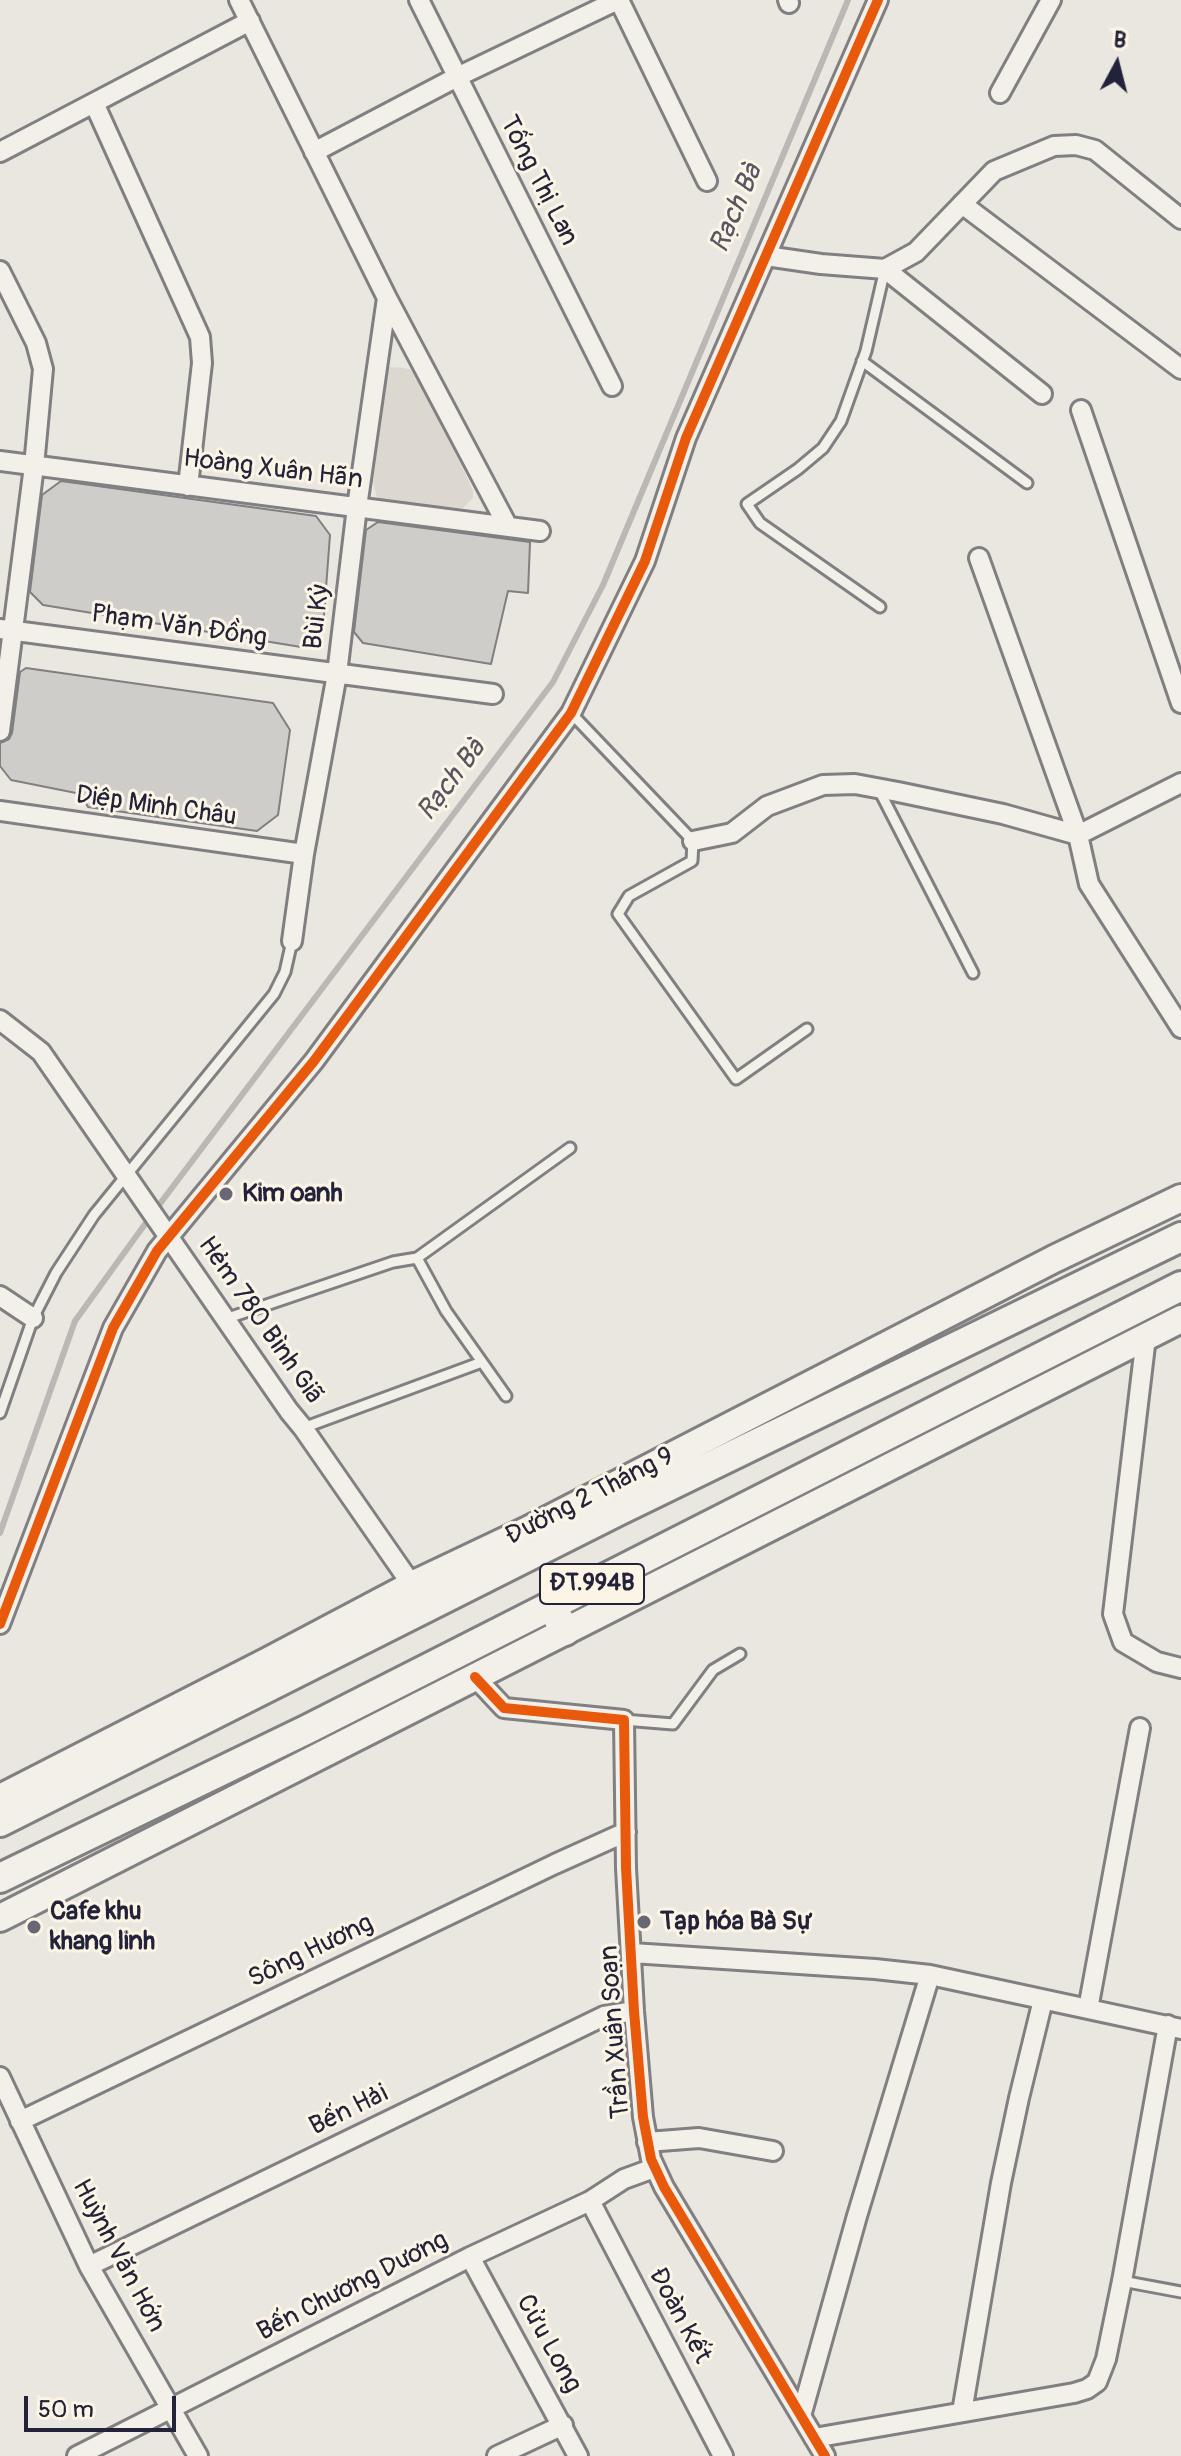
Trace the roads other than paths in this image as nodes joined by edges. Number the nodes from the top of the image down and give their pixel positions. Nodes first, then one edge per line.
1 (239, 0) edge
2 (419, 0) edge
3 (619, 0) edge
4 (878, 0) edge
5 (1051, 0) edge
6 (250, 21) junction
7 (457, 77) junction
8 (1000, 93) dead end
9 (94, 103) junction
10 (0, 152) edge
11 (314, 152) junction
12 (707, 181) dead end
13 (962, 204) junction
14 (1181, 219) edge
15 (766, 256) junction
16 (885, 269) junction
17 (0, 271) edge
18 (387, 298) junction
19 (862, 361) junction
20 (1181, 369) edge
21 (612, 386) dead end
22 (1042, 394) dead end
23 (1081, 410) dead end
24 (0, 461) edge
25 (34, 466) junction
26 (1027, 483) dead end
27 (188, 486) junction
28 (357, 507) junction
29 (508, 527) junction
30 (540, 531) dead end
31 (979, 558) dead end
32 (880, 607) dead end
33 (7, 630) edge
34 (337, 674) junction
35 (493, 694) dead end
36 (1181, 703) edge
37 (571, 713) junction
38 (0, 731) edge
39 (1181, 783) edge
40 (878, 788) junction
41 (0, 811) edge
42 (1078, 835) junction
43 (693, 841) junction
44 (304, 854) junction
45 (292, 941) joint
46 (973, 973) dead end
47 (0, 1020) edge
48 (1181, 1028) edge
49 (807, 1029) dead end
50 (570, 1148) dead end
51 (127, 1175) junction
52 (1181, 1198) edge
53 (169, 1236) junction
54 (1181, 1237) edge
55 (417, 1258) junction
56 (1181, 1286) edge
57 (0, 1296) edge
58 (33, 1318) junction
59 (225, 1319) junction
60 (1181, 1319) edge
61 (1146, 1337) junction
62 (482, 1362) junction
63 (506, 1396) dead end
64 (0, 1413) edge
65 (303, 1428) junction
66 (532, 1542) junction
67 (412, 1585) junction
68 (551, 1605) junction
69 (0, 1624) edge
70 (565, 1631) junction
71 (740, 1654) dead end
72 (1181, 1668) edge
73 (475, 1677) junction
74 (624, 1720) junction
75 (1140, 1728) dead end
76 (0, 1798) edge
77 (0, 1822) edge
78 (626, 1832) junction
79 (0, 1878) edge
80 (0, 1918) edge
81 (632, 1953) junction
82 (930, 1975) junction
83 (1043, 2000) junction
84 (1088, 2009) junction
85 (634, 2011) junction
86 (1174, 2027) edge
87 (0, 2077) edge
88 (20, 2121) junction
89 (647, 2142) junction
90 (773, 2151) dead end
91 (654, 2168) junction
92 (590, 2201) junction
93 (470, 2257) junction
94 (89, 2266) junction
95 (1122, 2281) junction
96 (1181, 2292) edge
97 (171, 2407) junction
98 (962, 2412) junction
99 (801, 2416) junction
100 (563, 2425) junction
101 (814, 2438) junction
102 (77, 2456) edge
103 (198, 2456) edge
104 (497, 2456) edge
105 (578, 2456) edge
106 (723, 2456) edge
107 (825, 2456) edge

1 - 6 street
2 - 7 street, Tống Thị Lan
3 - 7 street
3 - 12 street
4 - 15 street
5 - 8 street
6 - 9 street
6 - 11 street
7 - 11 street
7 - 21 street, Tống Thị Lan
9 - 10 street
9 - 27 street
11 - 18 street
13 - 14 street
13 - 16 street
13 - 20 street
15 - 16 street
15 - 37 street
16 - 19 lane
16 - 22 street
17 - 25 street
18 - 28 street, Bùi Kỷ
18 - 29 street
19 - 26 lane
19 - 32 lane
23 - 36 street
24 - 25 street, Hoàng Xuân Hãn
25 - 27 street, Hoàng Xuân Hãn
25 - 33 street
27 - 28 street, Hoàng Xuân Hãn
28 - 29 street, Hoàng Xuân Hãn
28 - 34 street, Bùi Kỷ
29 - 30 street, Hoàng Xuân Hãn
31 - 42 street
33 - 34 street, Phạm Văn Đồng
33 - 38 street
34 - 35 street, Phạm Văn Đồng
34 - 44 street, Bùi Kỷ
37 - 43 lane
37 - 53 street
39 - 42 street
40 - 42 street
40 - 43 street
40 - 46 lane
41 - 44 street, Diệp Minh Châu
42 - 48 street
43 - 49 lane
44 - 45 street, Bùi Kỷ
45 - 51 lane
47 - 51 street, Hẻm 780 Bình Giã
50 - 55 lane
51 - 53 street, Hẻm 780 Bình Giã
51 - 58 lane
52 - 66 main road, Đường 2 Tháng 9 / ĐT.994B
53 - 59 street, Hẻm 780 Bình Giã
53 - 69 street
54 - 66 main road, Đường 2 Tháng 9 / ĐT.994B
55 - 59 lane
55 - 62 lane
56 - 68 main road, ĐT.994B
57 - 58 street
58 - 64 lane
59 - 65 street, Hẻm 780 Bình Giã
60 - 61 main road, ĐT.994B
61 - 70 main road, ĐT.994B
61 - 72 street
62 - 63 lane
62 - 65 lane
65 - 67 street, Hẻm 780 Bình Giã
66 - 67 main road, Đường 2 Tháng 9 / ĐT.994B
66 - 77 main road, Đường 2 Tháng 9 / ĐT.994B
67 - 76 main road, Đường 2 Tháng 9 / ĐT.994B
68 - 70 main road
68 - 79 main road, ĐT.994B
70 - 73 main road, ĐT.994B
71 - 74 lane
73 - 74 street
73 - 80 main road, ĐT.994B
74 - 78 street, Trần Xuân Soạn
75 - 84 street
78 - 81 street, Trần Xuân Soạn
78 - 88 street, Sông Hương
81 - 82 street
81 - 85 street, Trần Xuân Soạn
82 - 83 street
82 - 99 street
83 - 84 street
83 - 98 street
84 - 86 street
85 - 89 street, Trần Xuân Soạn
85 - 94 street, Bến Hải
86 - 95 street
87 - 88 street, Huỳnh Văn Hớn
88 - 94 street, Huỳnh Văn Hớn
89 - 90 street
89 - 91 street, Trần Xuân Soạn
91 - 92 street, Bến Chương Dương
91 - 99 street, Trần Xuân Soạn
92 - 93 street, Bến Chương Dương
92 - 106 street, Đoàn Kết
93 - 97 street, Bến Chương Dương
93 - 100 street, Cửu Long
94 - 97 street, Huỳnh Văn Hớn
95 - 96 lane
95 - 98 street
97 - 102 street, Bến Chương Dương
97 - 103 street, Huỳnh Văn Hớn
98 - 101 street
99 - 101 street, Trần Xuân Soạn
100 - 104 street
100 - 105 street, Cửu Long
101 - 107 street, Trần Xuân Soạn

